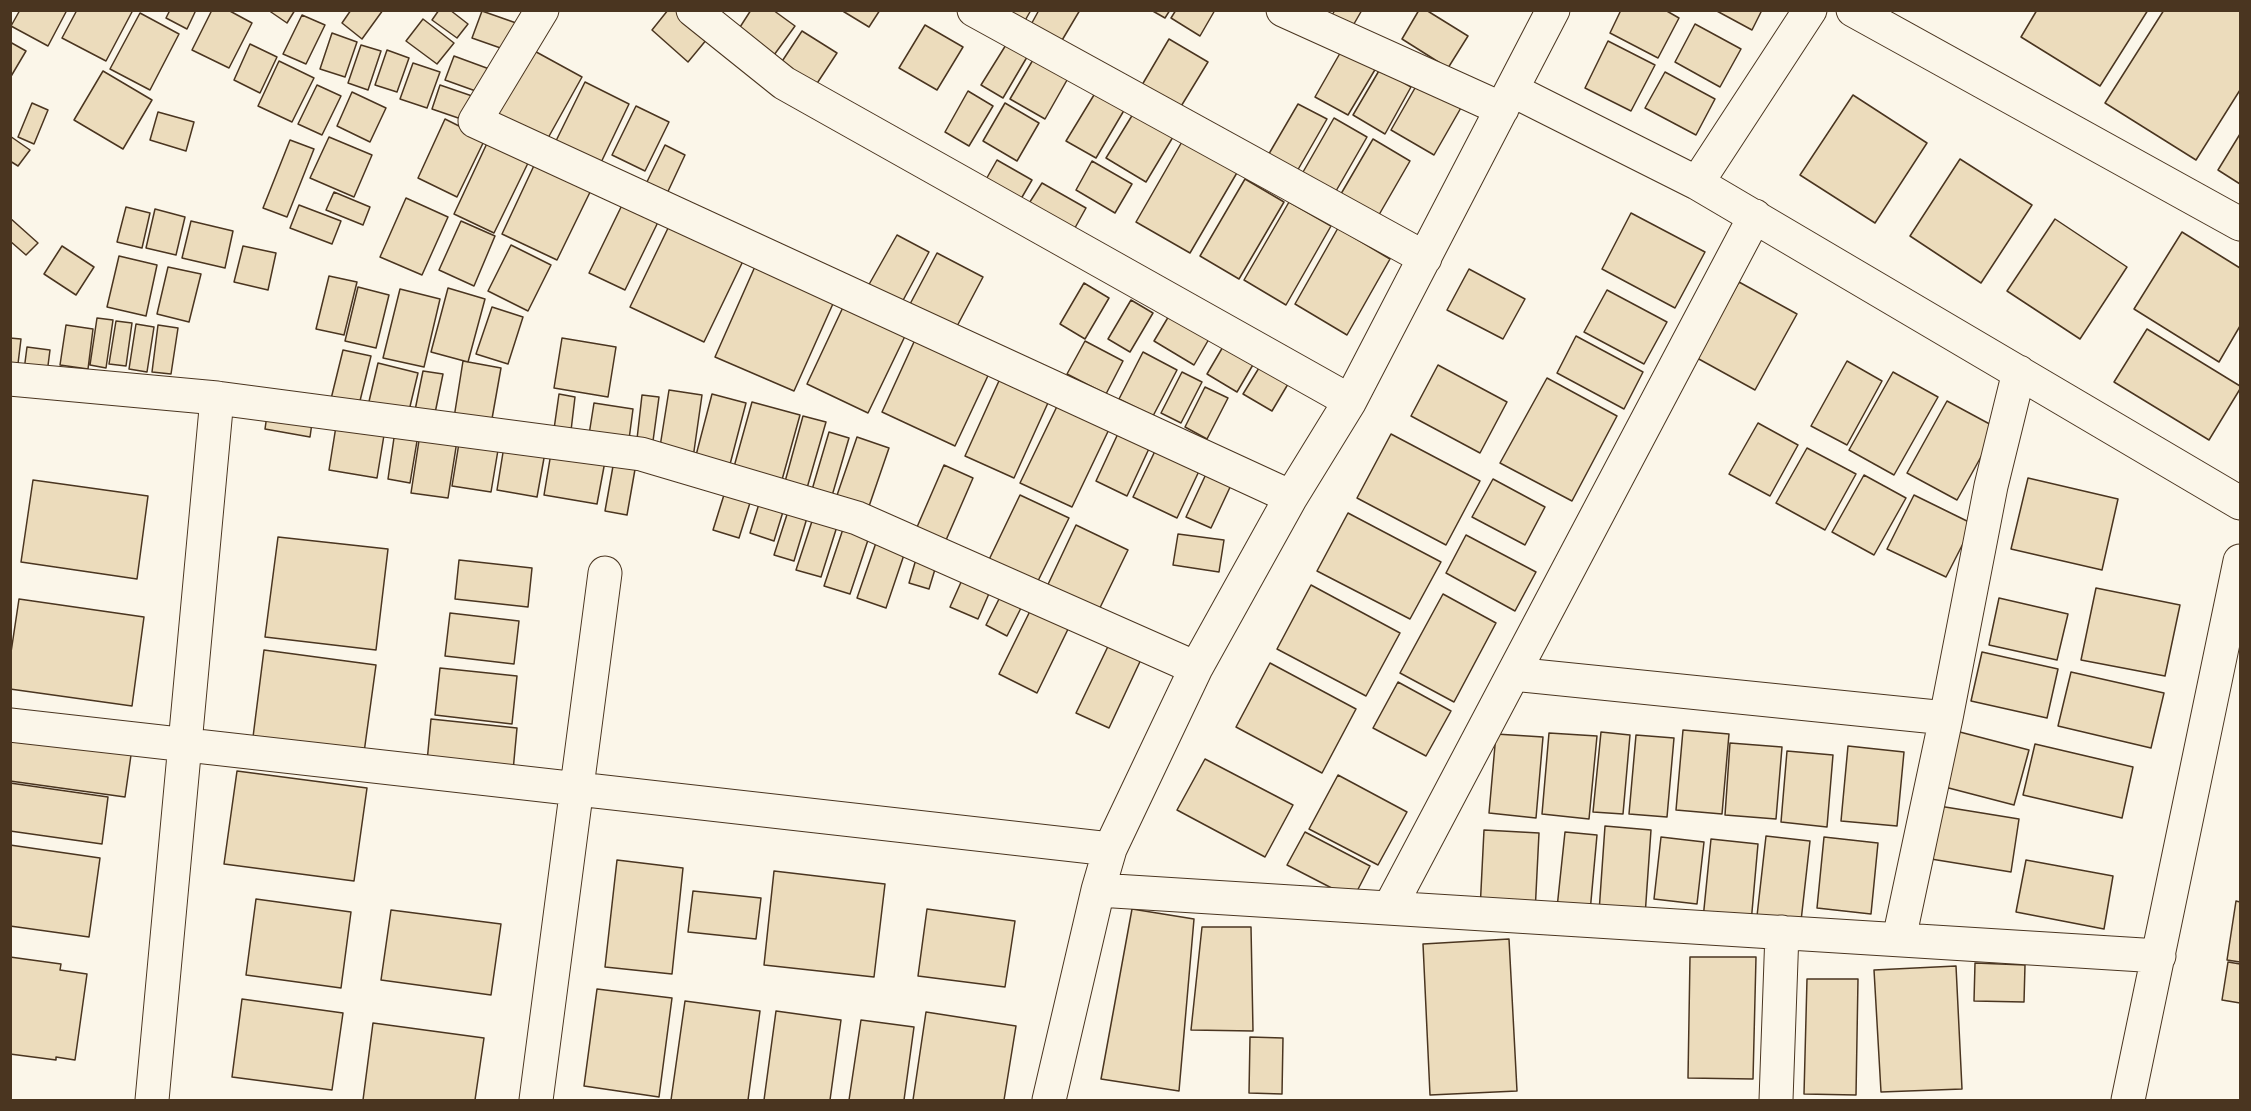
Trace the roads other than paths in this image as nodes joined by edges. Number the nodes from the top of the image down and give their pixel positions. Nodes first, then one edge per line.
1 (542, 10) edge
2 (693, 10) edge
3 (974, 10) edge
4 (1283, 10) edge
5 (1553, 10) edge
6 (1810, 10) edge
7 (1853, 10) edge
8 (1507, 100) junction
9 (1697, 183) junction
10 (1755, 216) junction
11 (2241, 224) edge
12 (1425, 258) junction
13 (2019, 372) junction
14 (10, 379) edge
15 (217, 398) junction
16 (1350, 401) junction
17 (1291, 498) junction
18 (2241, 503) edge
19 (2241, 561) edge
20 (605, 573) dead end
21 (1196, 668) junction
22 (1513, 674) junction
23 (1946, 718) junction
24 (10, 725) edge
25 (184, 744) junction
26 (577, 789) junction
27 (1110, 849) junction
28 (1098, 890) junction
29 (1390, 907) junction
30 (1782, 932) junction
31 (1899, 939) junction
32 (2158, 956) junction
33 (152, 1101) edge
34 (536, 1101) edge
35 (1048, 1101) edge
36 (1776, 1101) edge
37 (2128, 1101) edge

1 - 17 street
2 - 16 street
3 - 12 street
4 - 8 street
5 - 8 street
6 - 9 street
7 - 11 street
8 - 9 street
8 - 12 street
9 - 10 street
10 - 13 street
10 - 22 street
12 - 16 street
13 - 18 street
13 - 23 street
14 - 15 street
15 - 21 street
15 - 25 street
16 - 17 street
17 - 21 street
19 - 32 street
20 - 26 street
21 - 27 street
22 - 23 street
22 - 29 street
23 - 31 street
24 - 25 street
25 - 26 street
25 - 33 street
26 - 27 street
26 - 34 street
27 - 28 street
28 - 29 street
28 - 35 street
29 - 30 street
30 - 31 street
30 - 36 street
31 - 32 street
32 - 37 street

